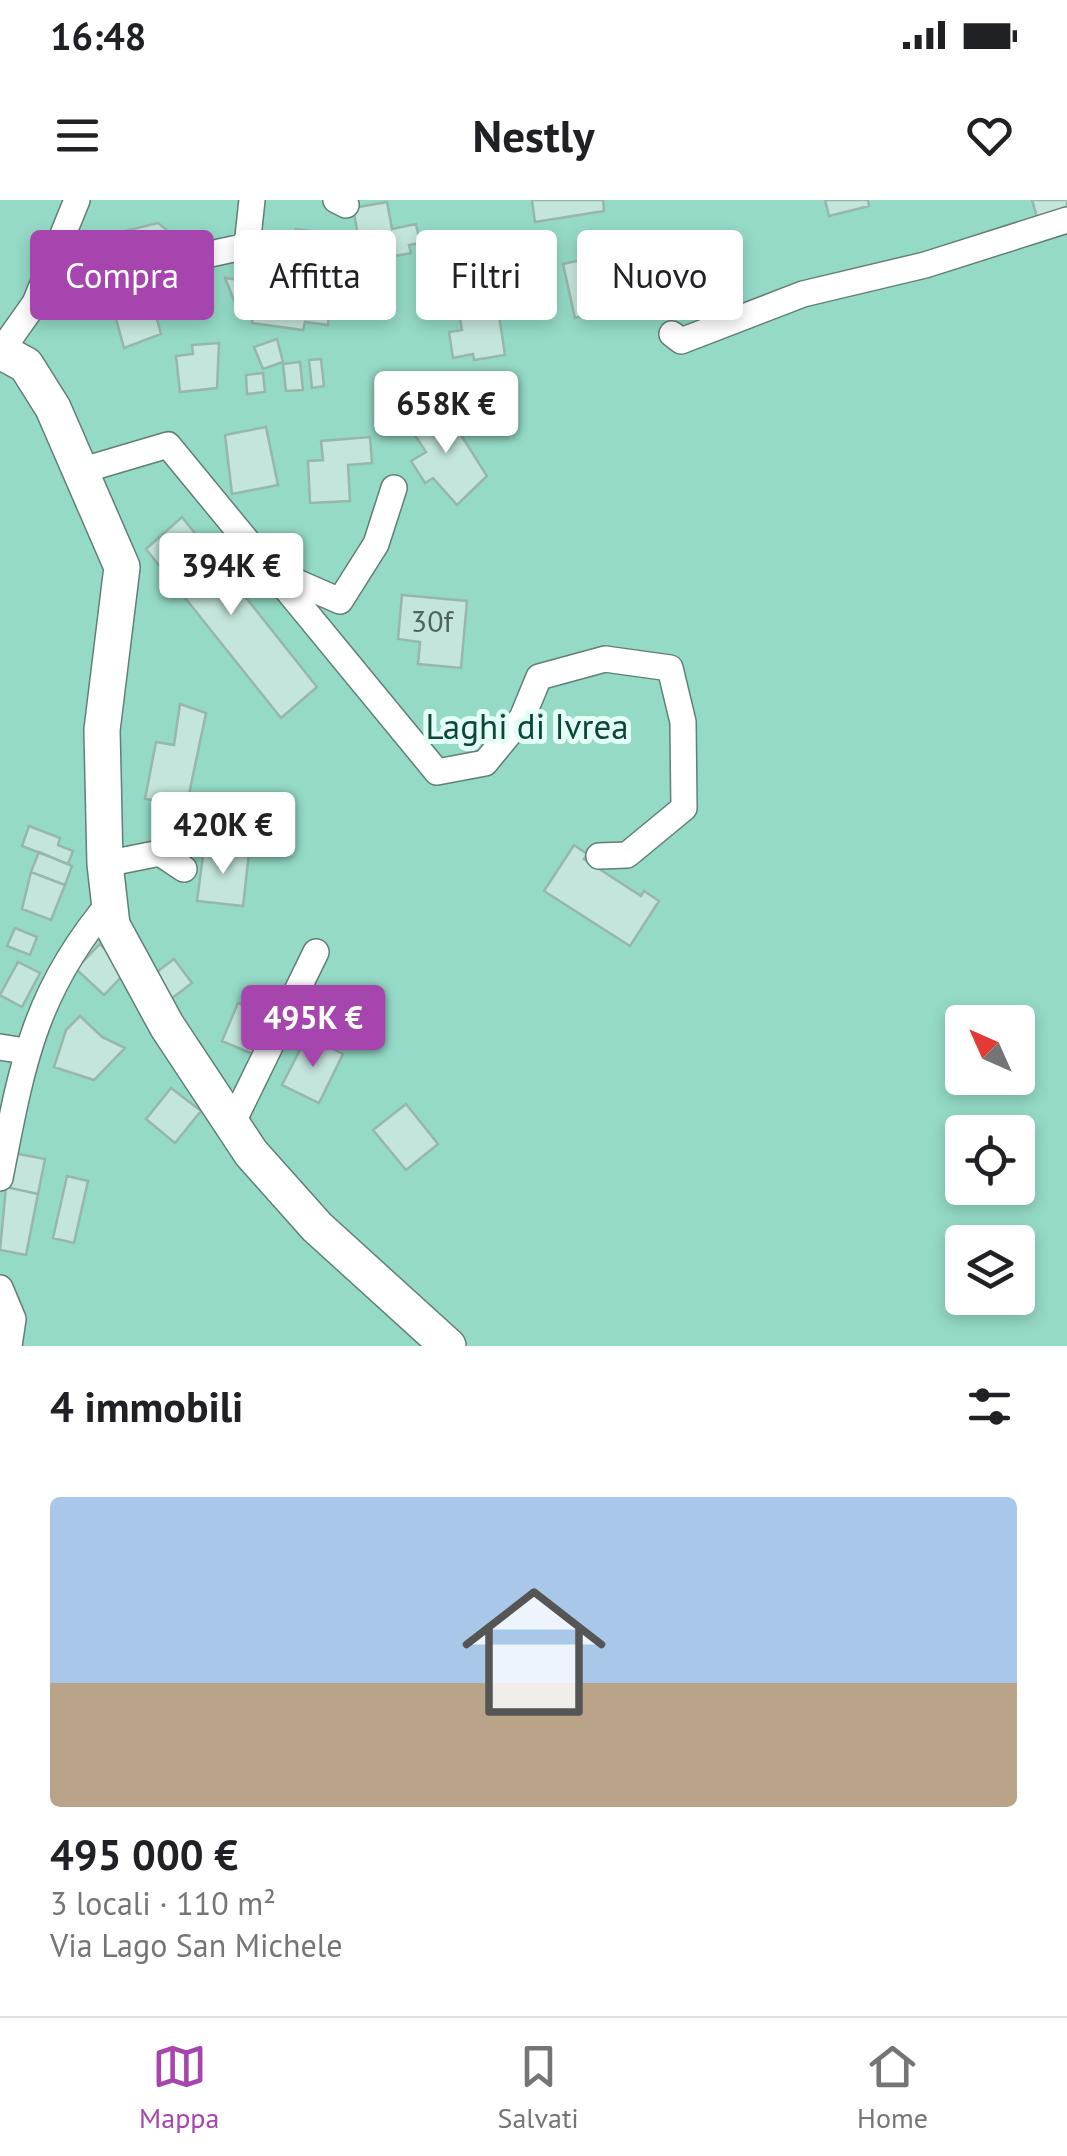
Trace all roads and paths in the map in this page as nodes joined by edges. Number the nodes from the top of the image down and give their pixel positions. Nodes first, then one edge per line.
1 (77, 200) edge
2 (252, 200) edge
3 (1067, 220) edge
4 (214, 253) edge
5 (672, 334) dead end
6 (0, 351) edge
7 (80, 471) junction
8 (394, 488) dead end
9 (272, 571) junction
10 (599, 856) dead end
11 (104, 864) junction
12 (184, 868) dead end
13 (112, 900) junction
14 (316, 952) dead end
15 (12, 1049) edge
16 (231, 1126) junction
17 (0, 1178) edge
18 (0, 1288) edge
19 (9, 1346) edge
20 (448, 1346) edge

1 - 6 street
2 - 4 street
3 - 5 street
6 - 7 main road
7 - 9 street
7 - 11 main road
8 - 9 street
9 - 10 street
11 - 12 street
11 - 13 main road
13 - 15 street
13 - 16 main road
14 - 16 street
15 - 17 street
16 - 20 main road
18 - 19 street

